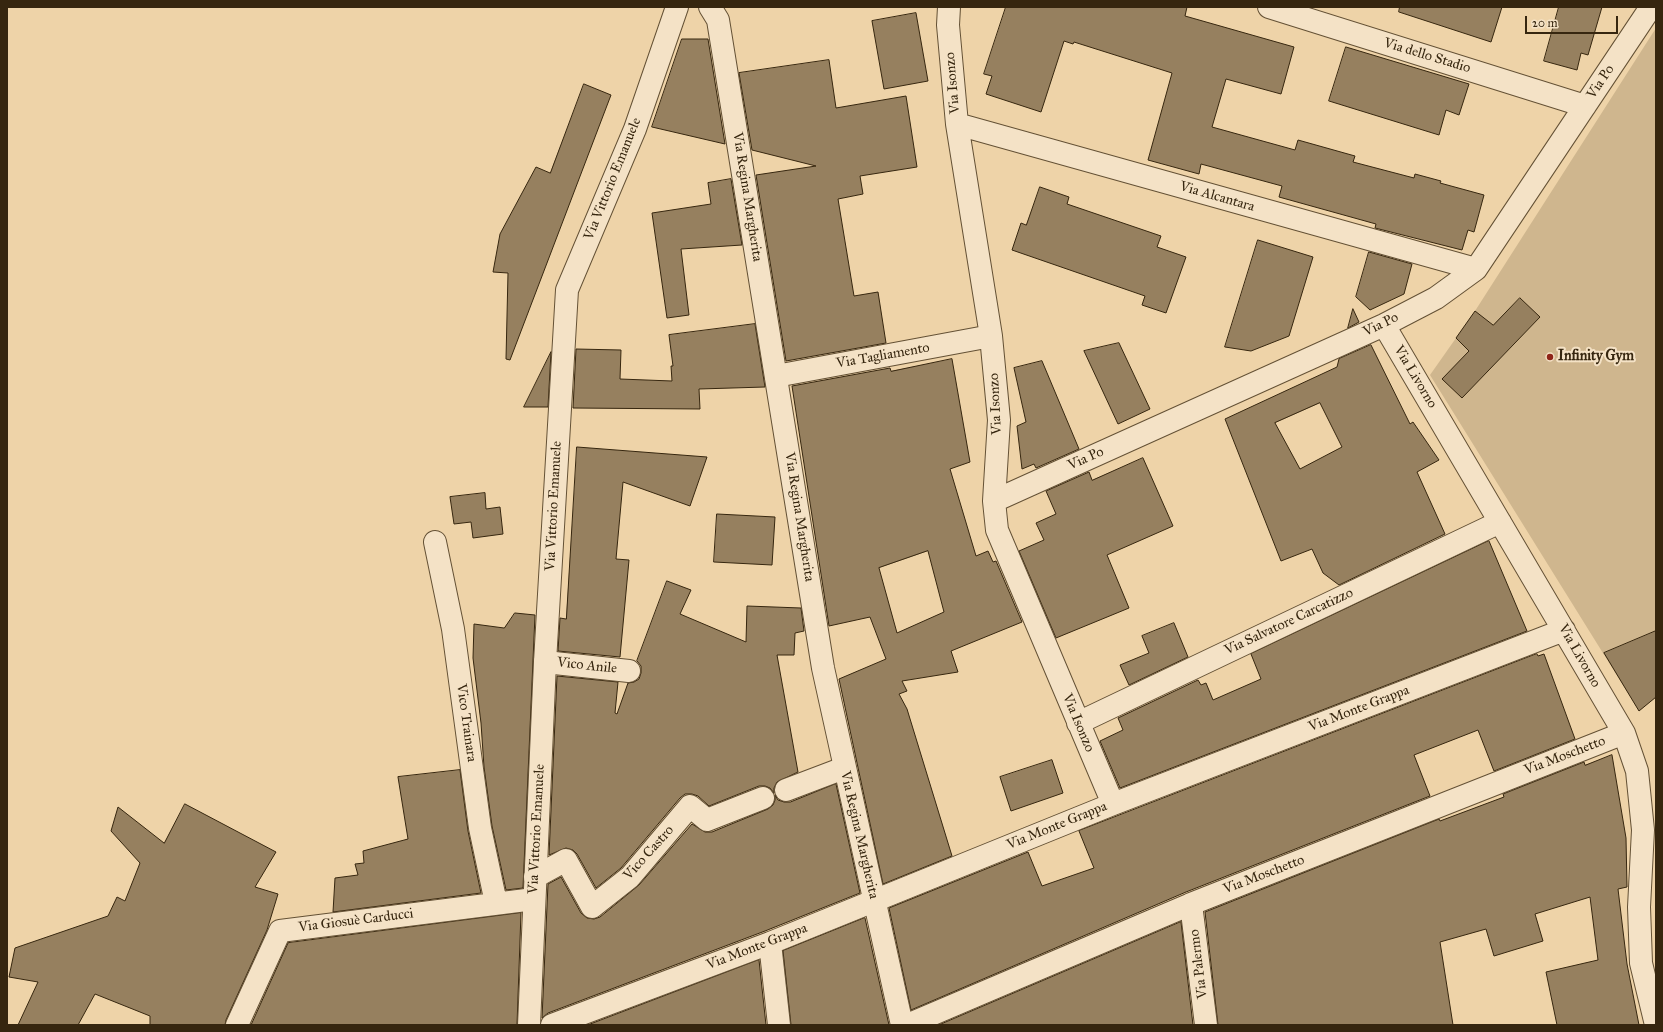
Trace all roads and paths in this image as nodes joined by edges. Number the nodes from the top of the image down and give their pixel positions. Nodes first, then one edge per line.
1 (677, 7) edge
2 (710, 7) edge
3 (949, 7) edge
4 (1269, 7) edge
5 (1651, 7) edge
6 (1586, 106) junction
7 (957, 124) junction
8 (1476, 269) junction
9 (1384, 325) junction
10 (991, 336) junction
11 (776, 376) junction
12 (994, 501) junction
13 (1500, 522) junction
14 (435, 542) dead end
15 (1564, 630) junction
16 (545, 662) junction
17 (629, 671) dead end
18 (1078, 723) junction
19 (1624, 733) junction
20 (844, 768) junction
21 (786, 790) dead end
22 (1648, 796) edge
23 (763, 798) dead end
24 (1113, 804) junction
25 (535, 877) junction
26 (534, 899) junction
27 (874, 899) junction
28 (496, 904) junction
29 (1192, 904) junction
30 (770, 943) junction
31 (237, 1025) edge
32 (529, 1025) edge
33 (552, 1025) edge
34 (779, 1025) edge
35 (902, 1025) edge
36 (907, 1025) edge
37 (1206, 1025) edge
38 (1656, 1025) edge

1 - 16 street, Via Vittorio Emanuele
2 - 11 street, Via Regina Margherita
3 - 7 street, Via Isonzo
4 - 6 street, Via dello Stadio
5 - 6 street, Via Po
6 - 8 street, Via Po
7 - 8 street, Via Alcantara
7 - 10 street, Via Isonzo
8 - 9 street, Via Po
9 - 12 street, Via Po
9 - 13 street, Via Livorno
10 - 11 street, Via Tagliamento
10 - 12 street, Via Isonzo
11 - 20 street, Via Regina Margherita
12 - 18 street, Via Isonzo
13 - 15 street, Via Livorno
13 - 18 street, Via Salvatore Carcatizzo
14 - 28 street, Vico Trainara
15 - 19 street, Via Livorno
15 - 24 street, Via Monte Grappa
16 - 17 street, Vico Anile
16 - 25 street, Via Vittorio Emanuele
18 - 24 street, Via Isonzo
19 - 22 street, Via Livorno
19 - 29 street, Via Moschetto
20 - 21 street
20 - 27 street, Via Regina Margherita
22 - 38 street, Via Livorno
23 - 25 street, Vico Castro
24 - 27 street, Via Monte Grappa
25 - 26 street, Via Vittorio Emanuele
26 - 28 street, Via Giosuè Carducci
26 - 32 street, Via Vittorio Emanuele
27 - 30 street, Via Monte Grappa
27 - 35 street, Via Regina Margherita
28 - 31 street, Via Giosuè Carducci
29 - 36 street, Via Moschetto
29 - 37 street, Via Palermo
30 - 33 street, Via Monte Grappa
30 - 34 street

